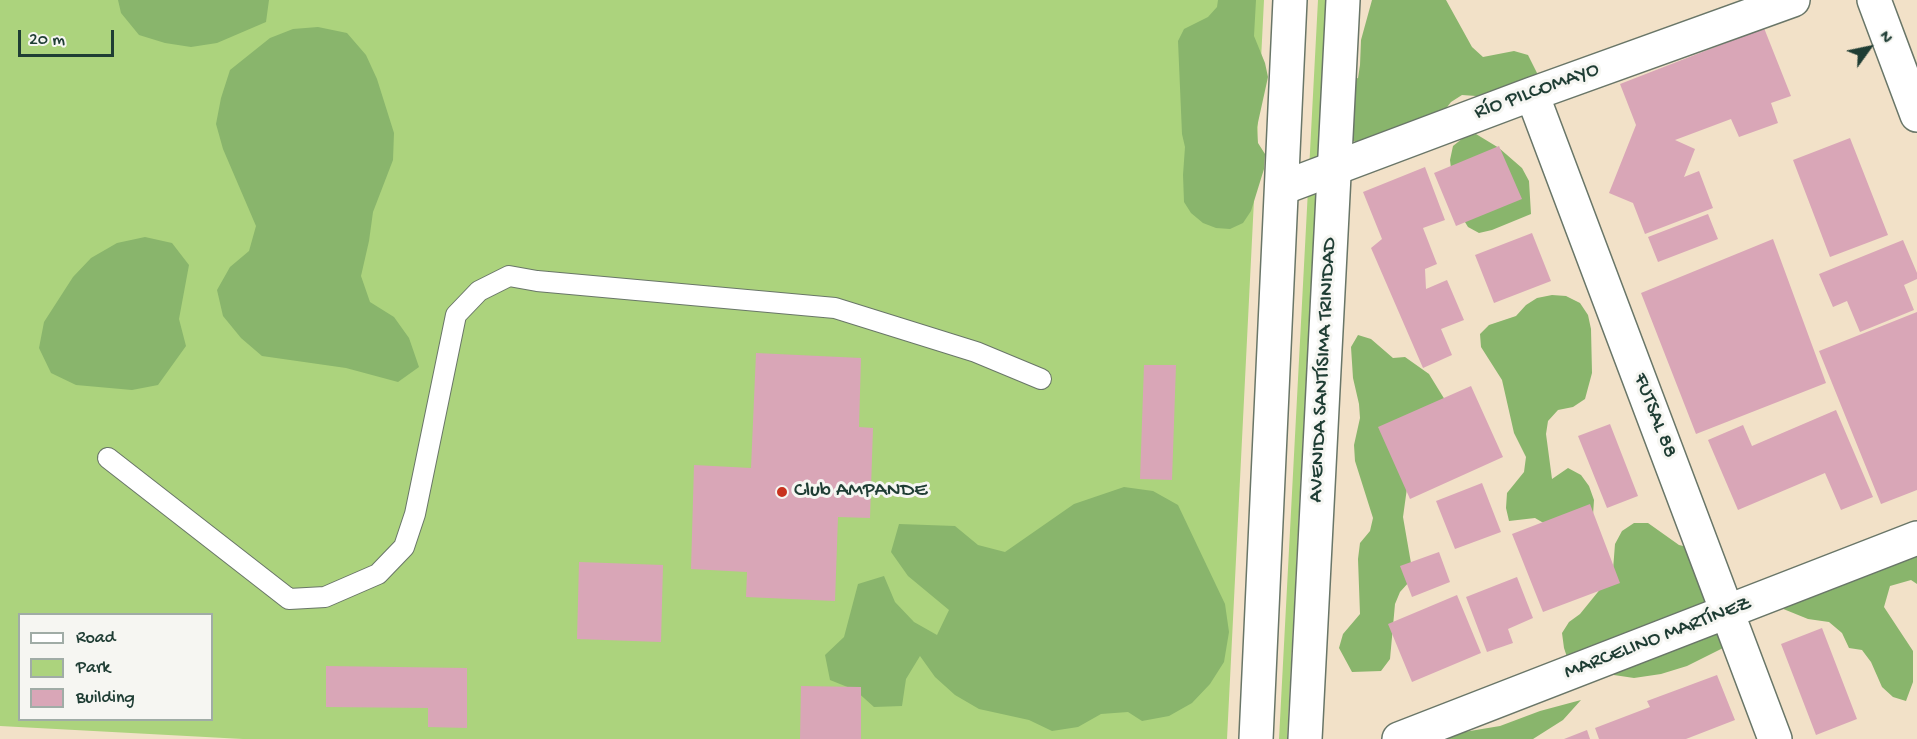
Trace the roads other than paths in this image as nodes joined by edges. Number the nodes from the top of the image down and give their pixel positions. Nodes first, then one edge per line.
1 (1290, 0) edge
2 (1343, 0) edge
3 (1792, 0) edge
4 (1874, 0) edge
5 (1532, 94) junction
6 (1917, 115) edge
7 (1335, 168) junction
8 (1282, 188) junction
9 (1041, 379) dead end
10 (108, 458) dead end
11 (1917, 538) edge
12 (1728, 612) junction
13 (1256, 739) edge
14 (1305, 739) edge
15 (1399, 739) edge
16 (1774, 739) edge

1 - 8 street
2 - 7 street, AVENIDA SANTÍSIMA TRINIDAD
3 - 5 street, RÍO PILCOMAYO
4 - 6 street
5 - 7 street, RÍO PILCOMAYO
5 - 12 street, FUTSAL 88
7 - 8 street, RÍO PILCOMAYO
7 - 14 street, AVENIDA SANTÍSIMA TRINIDAD
8 - 13 street
9 - 10 lane
11 - 12 street, MARCELINO MARTÍNEZ
12 - 15 street, MARCELINO MARTÍNEZ
12 - 16 street, FUTSAL 88

